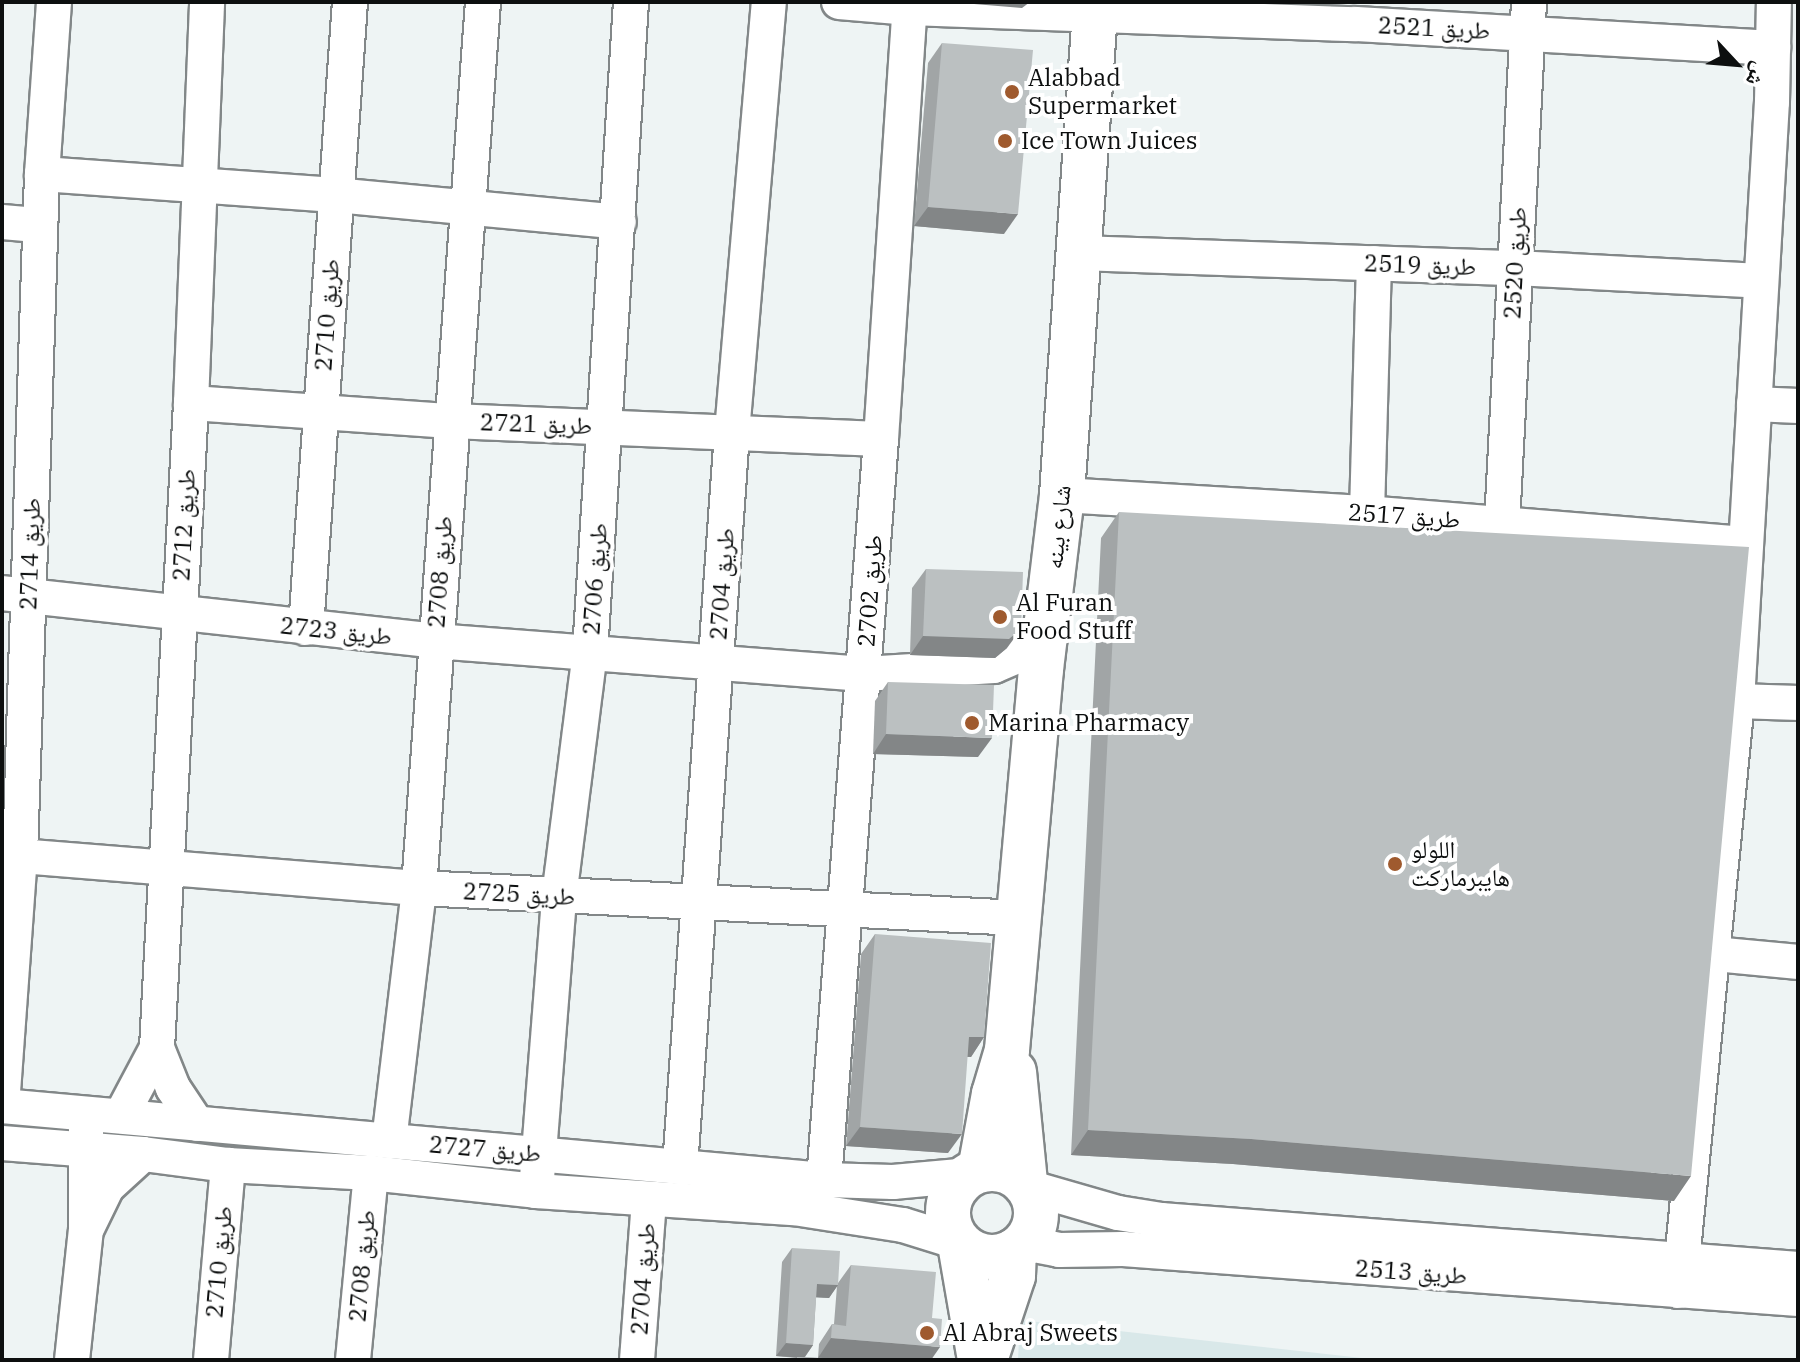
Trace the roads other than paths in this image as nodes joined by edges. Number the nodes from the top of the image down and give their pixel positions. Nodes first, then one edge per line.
1 (54, 2) edge
2 (207, 2) edge
3 (350, 2) edge
4 (483, 2) edge
5 (631, 2) edge
6 (769, 2) edge
7 (839, 2) edge
8 (1774, 2) edge
9 (910, 5) edge
10 (1095, 8) edge
11 (1357, 13) edge
12 (1529, 18) edge
13 (1773, 48) junction
14 (1785, 102) edge
15 (42, 174) junction
16 (200, 184) junction
17 (335, 195) junction
18 (465, 208) junction
19 (2, 222) edge
20 (619, 222) junction
21 (40, 225) junction
22 (1079, 253) junction
23 (1374, 263) junction
24 (1515, 268) junction
25 (1761, 281) junction
26 (191, 403) junction
27 (1754, 404) junction
28 (1798, 406) edge
29 (321, 413) junction
30 (451, 421) junction
31 (605, 427) junction
32 (732, 432) junction
33 (881, 439) junction
34 (1062, 495) junction
35 (1367, 513) junction
36 (1502, 524) junction
37 (1746, 544) junction
38 (15, 594) edge
39 (179, 613) junction
40 (306, 628) junction
41 (1045, 636) junction
42 (435, 641) junction
43 (590, 652) junction
44 (717, 664) junction
45 (864, 674) junction
46 (1737, 701) junction
47 (1798, 703) edge
48 (20, 856) junction
49 (167, 865) junction
50 (419, 888) junction
51 (559, 897) junction
52 (701, 904) junction
53 (846, 912) junction
54 (1019, 918) junction
55 (1714, 954) junction
56 (1798, 962) edge
57 (157, 1048) junction
58 (1007, 1050) junction
59 (2, 1106) edge
60 (86, 1114) junction
61 (121, 1116) junction
62 (197, 1124) junction
63 (389, 1141) junction
64 (2, 1143) edge
65 (85, 1149) junction
66 (143, 1154) junction
67 (540, 1154) junction
68 (228, 1165) junction
69 (680, 1167) junction
70 (371, 1173) junction
71 (974, 1173) junction
72 (824, 1180) junction
73 (1026, 1185) junction
74 (536, 1191) junction
75 (649, 1199) junction
76 (86, 1230) junction
77 (959, 1243) junction
78 (1019, 1247) junction
79 (1798, 1269) edge
80 (1680, 1275) junction
81 (1798, 1299) edge
82 (72, 1360) edge
83 (211, 1360) edge
84 (353, 1360) edge
85 (637, 1360) edge
86 (982, 1360) edge

1 - 15 street, طريق 2714
2 - 16 street, طريق 2712
3 - 17 street, طريق 2710
4 - 18 street, طريق 2708
5 - 20 street, طريق 2706
6 - 32 street, طريق 2704
7 - 9 street, طريق 2521
8 - 13 street
9 - 10 street, طريق 2521
9 - 33 street, طريق 2702
10 - 11 street, طريق 2521
10 - 22 street, شارع بينه
11 - 12 street, طريق 2521
12 - 13 street, طريق 2521
12 - 24 street, طريق 2520
13 - 14 street
14 - 25 street
15 - 16 street
15 - 21 street, طريق 2714
16 - 17 street
16 - 26 street, طريق 2712
17 - 18 street
17 - 29 street, طريق 2710
18 - 20 street
18 - 30 street, طريق 2708
19 - 21 street
20 - 31 street, طريق 2706
21 - 38 street, طريق 2714
22 - 23 street, طريق 2519
22 - 34 street, شارع بينه
23 - 24 street, طريق 2519
23 - 35 street
24 - 25 street, طريق 2519
24 - 36 street, طريق 2520
25 - 27 street
26 - 29 street, طريق 2721
26 - 39 street, طريق 2712
27 - 28 street
27 - 37 street
29 - 30 street, طريق 2721
29 - 40 street, طريق 2710
30 - 31 street, طريق 2721
30 - 42 street, طريق 2708
31 - 32 street, طريق 2721
31 - 43 street, طريق 2706
32 - 33 street, طريق 2721
32 - 44 street, طريق 2704
33 - 45 street, طريق 2702
34 - 35 street, طريق 2517
34 - 41 street, شارع بينه
35 - 36 street, طريق 2517
36 - 37 street, طريق 2517
37 - 46 street
38 - 39 street, طريق 2723
38 - 48 street, طريق 2714
39 - 40 street, طريق 2723
39 - 49 street, طريق 2712
40 - 42 street, طريق 2723
41 - 45 street, طريق 2723
41 - 54 street, شارع بينه
42 - 43 street, طريق 2723
42 - 50 street, طريق 2708
43 - 44 street, طريق 2723
43 - 51 street, طريق 2706
44 - 45 street, طريق 2723
44 - 52 street, طريق 2704
45 - 53 street, طريق 2702
46 - 47 street
46 - 55 street
48 - 49 street, طريق 2725
48 - 59 street, طريق 2714
49 - 50 street, طريق 2725
49 - 57 street, طريق 2712
50 - 51 street, طريق 2725
50 - 63 street, طريق 2708
51 - 52 street, طريق 2725
51 - 67 street, طريق 2706
52 - 53 street, طريق 2725
52 - 69 street, طريق 2704
53 - 54 street, طريق 2725
53 - 72 street, طريق 2702
54 - 58 street, شارع بينه
55 - 56 street
55 - 80 street
57 - 61 street, طريق 2712
57 - 62 street, طريق 2712
58 - 71 street, شارع بينه
58 - 73 street, شارع بينه
59 - 60 street, طريق 2727
60 - 61 street, طريق 2727
60 - 65 street
61 - 62 street, طريق 2727
62 - 63 street, طريق 2727
63 - 67 street, طريق 2727
64 - 65 street, طريق 2727
65 - 66 street, طريق 2727
65 - 76 street
66 - 68 street, طريق 2727
66 - 76 street
67 - 69 street, طريق 2727
67 - 74 street, طريق 2706
68 - 70 street, طريق 2727
68 - 83 street, طريق 2710
69 - 72 street, طريق 2727
70 - 74 street, طريق 2727
70 - 84 street, طريق 2708
71 - 72 street, طريق 2727
71 - 73 street
71 - 77 street
73 - 78 street
73 - 80 street, طريق 2513
74 - 75 street, طريق 2727
75 - 77 street, طريق 2727
75 - 85 street, طريق 2704
76 - 82 street
77 - 78 street
77 - 86 street
78 - 80 street, طريق 2513
78 - 86 street
79 - 80 street, طريق 2513
80 - 81 street, طريق 2513

